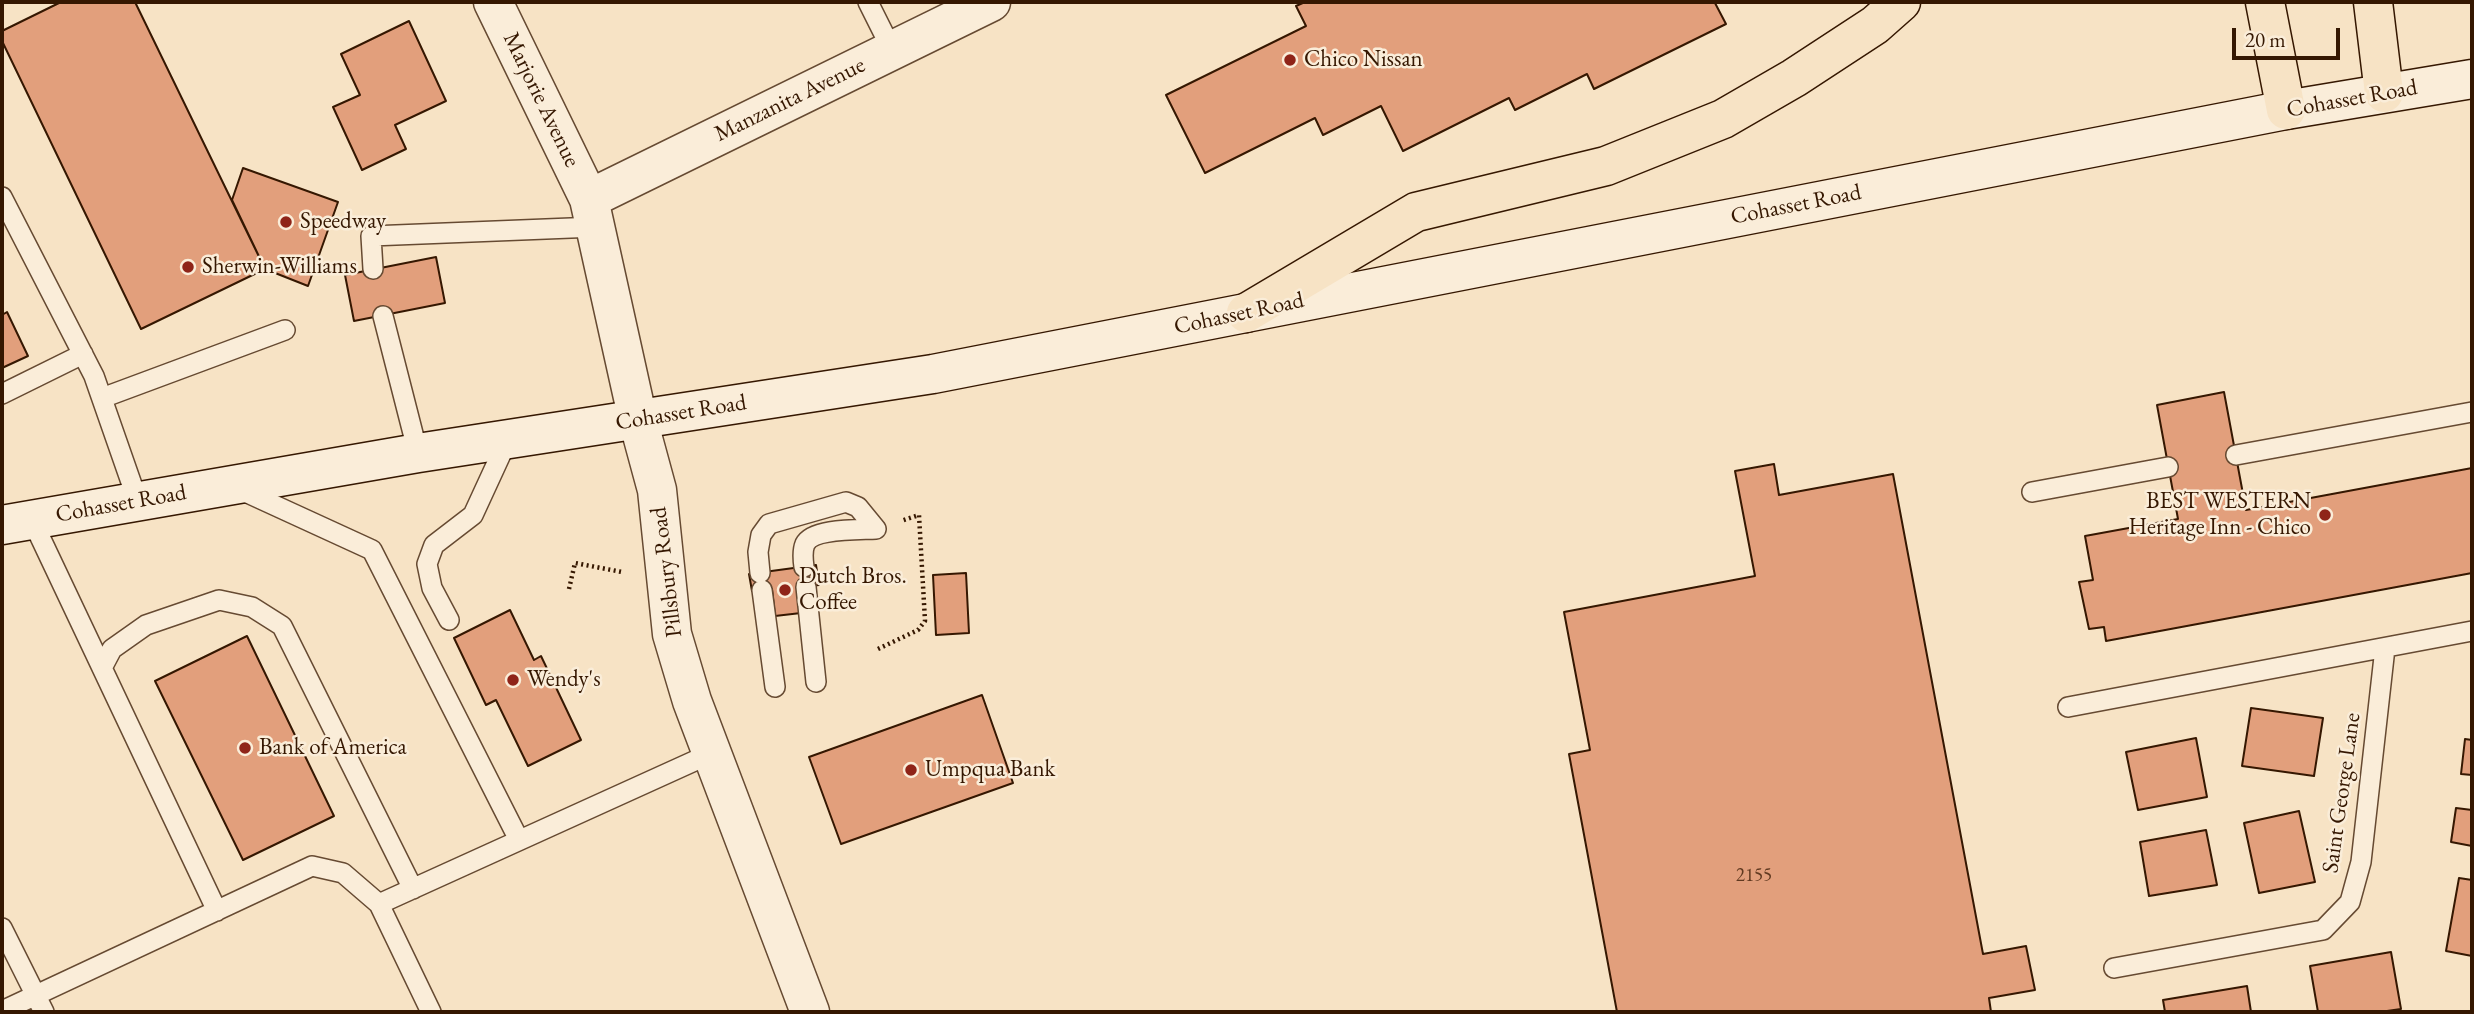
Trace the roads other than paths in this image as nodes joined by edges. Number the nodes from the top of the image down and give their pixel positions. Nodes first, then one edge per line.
1 (494, 2) edge
2 (867, 2) edge
3 (991, 2) edge
4 (1900, 2) edge
5 (2265, 2) edge
6 (2374, 2) edge
7 (892, 50) junction
8 (2472, 79) edge
9 (2384, 93) junction
10 (2286, 110) junction
11 (2, 197) edge
12 (592, 213) junction
13 (373, 269) dead end
14 (1246, 313) junction
15 (383, 316) dead end
16 (285, 330) dead end
17 (83, 354) junction
18 (2, 394) edge
19 (102, 398) junction
20 (2472, 412) edge
21 (638, 420) junction
22 (508, 439) junction
23 (418, 453) junction
24 (2236, 455) dead end
25 (2168, 467) dead end
26 (232, 485) junction
27 (2032, 492) dead end
28 (138, 502) junction
29 (17, 523) edge
30 (804, 567) dead end
31 (806, 587) dead end
32 (449, 620) dead end
33 (2472, 631) edge
34 (2385, 648) junction
35 (102, 668) junction
36 (816, 682) dead end
37 (775, 687) dead end
38 (2068, 708) dead end
39 (712, 753) junction
40 (519, 840) junction
41 (413, 889) junction
42 (379, 904) junction
43 (216, 911) junction
44 (2, 930) edge
45 (2113, 968) dead end
46 (40, 1003) edge
47 (2, 1011) edge
48 (431, 1012) edge
49 (810, 1012) edge

1 - 12 main road, Marjorie Avenue
2 - 7 lane
3 - 7 main road, Manzanita Avenue
4 - 14 highway
5 - 10 highway
6 - 9 highway
7 - 12 main road, Manzanita Avenue
8 - 9 main road, Cohasset Road
9 - 10 main road, Cohasset Road
10 - 14 main road, Cohasset Road
11 - 17 lane
12 - 13 lane
12 - 21 main road, Pillsbury Road
14 - 21 main road, Cohasset Road
15 - 23 lane
16 - 19 lane
17 - 18 lane
17 - 19 lane
19 - 28 lane
20 - 24 lane
21 - 22 main road, Cohasset Road
21 - 39 main road, Pillsbury Road
22 - 23 main road, Cohasset Road
22 - 32 lane
23 - 26 main road, Cohasset Road
25 - 27 lane
26 - 28 main road, Cohasset Road
26 - 40 lane
28 - 29 main road, Cohasset Road
29 - 35 lane
30 - 37 lane
31 - 36 lane
33 - 34 lane
34 - 38 lane
34 - 45 lane, Saint George Lane
35 - 41 lane
35 - 43 lane
39 - 40 lane
39 - 49 main road, Pillsbury Road
40 - 41 lane
41 - 42 lane
42 - 43 lane
42 - 48 lane
43 - 46 lane
44 - 46 lane
46 - 47 lane

